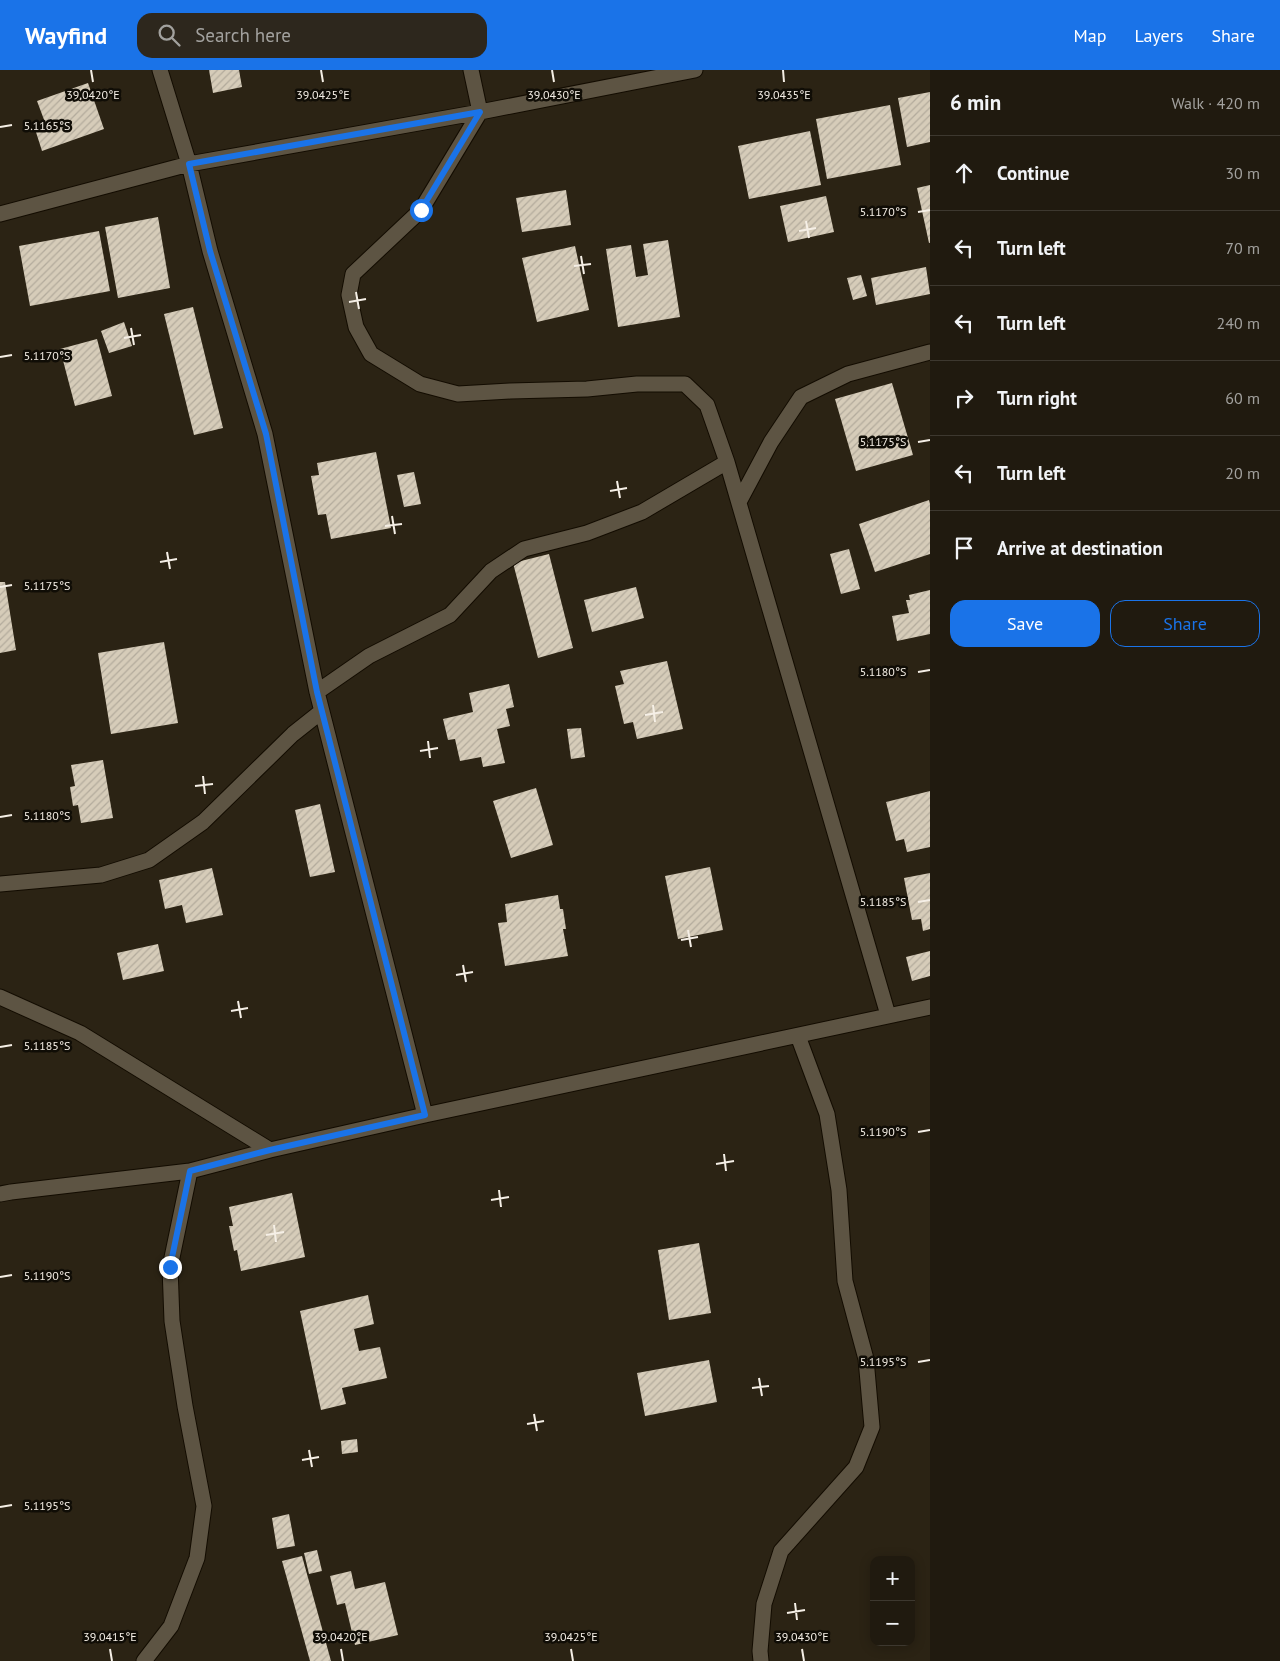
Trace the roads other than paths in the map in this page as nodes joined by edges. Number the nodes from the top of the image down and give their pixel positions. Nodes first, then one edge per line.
1 (160, 70) edge
2 (471, 70) edge
3 (695, 70) edge
4 (480, 112) junction
5 (189, 164) junction
6 (0, 214) edge
7 (930, 352) edge
8 (728, 462) junction
9 (739, 502) junction
10 (317, 692) junction
11 (322, 711) junction
12 (0, 884) edge
13 (0, 997) edge
14 (930, 1008) edge
15 (888, 1015) junction
16 (798, 1036) junction
17 (425, 1115) junction
18 (270, 1150) junction
19 (190, 1171) junction
20 (0, 1194) edge
21 (144, 1661) edge
22 (762, 1661) edge

1 - 5 street
2 - 4 street
3 - 4 street
4 - 5 street
4 - 8 street
5 - 6 street
5 - 10 street
7 - 9 street
8 - 9 street
8 - 10 street
9 - 15 street
10 - 11 street
11 - 12 street
11 - 17 street
13 - 18 street
14 - 15 street
15 - 16 street
16 - 17 street
16 - 22 street
17 - 18 street
18 - 19 street
19 - 20 street
19 - 21 street

